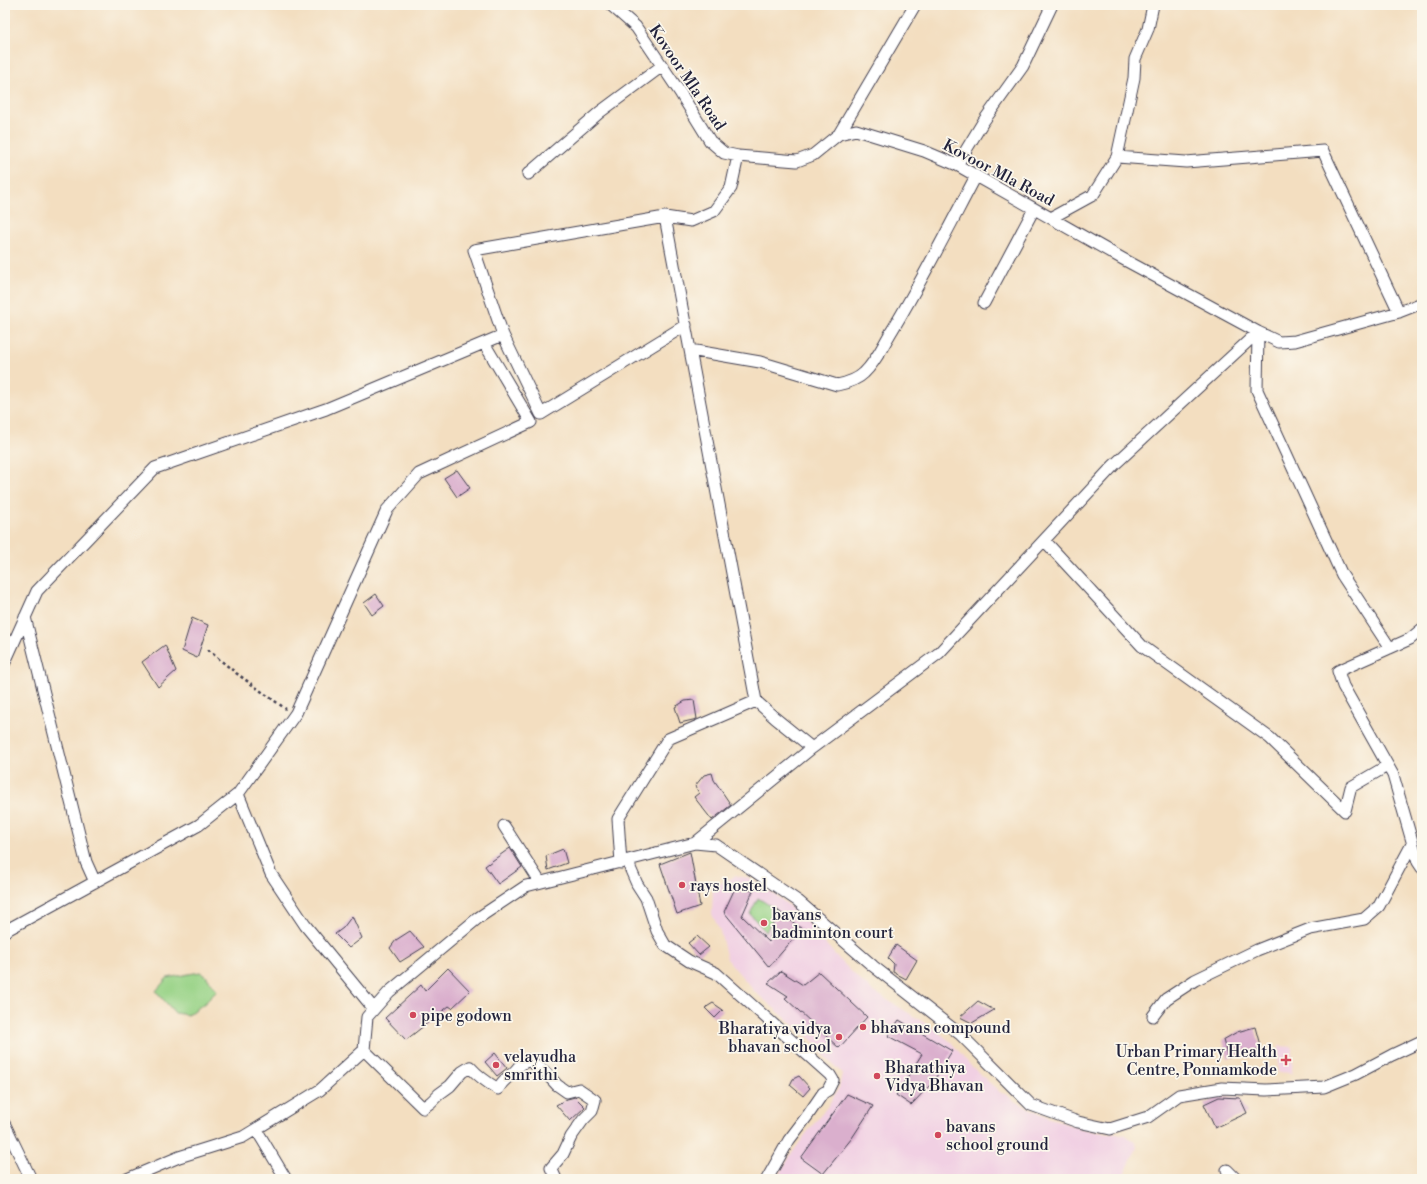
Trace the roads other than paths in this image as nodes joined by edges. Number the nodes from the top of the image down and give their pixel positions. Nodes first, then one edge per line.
1 (611, 5) edge
2 (915, 5) edge
3 (1052, 5) edge
4 (1153, 5) edge
5 (662, 66) junction
6 (839, 134) junction
7 (738, 156) junction
8 (1117, 157) junction
9 (957, 165) junction
10 (528, 174) dead end
11 (976, 176) junction
12 (1034, 209) junction
13 (665, 217) junction
14 (1051, 218) junction
15 (984, 303) dead end
16 (1422, 303) edge
17 (1399, 312) junction
18 (686, 325) junction
19 (1258, 332) junction
20 (503, 335) junction
21 (484, 343) junction
22 (690, 350) junction
23 (1044, 540) junction
24 (25, 617) junction
25 (1422, 629) edge
26 (1390, 648) junction
27 (5, 662) edge
28 (756, 701) junction
29 (812, 748) junction
30 (1387, 766) junction
31 (238, 794) junction
32 (504, 826) dead end
33 (695, 843) junction
34 (1412, 844) junction
35 (626, 862) junction
36 (1422, 868) edge
37 (95, 882) junction
38 (540, 882) junction
39 (5, 931) edge
40 (374, 1009) junction
41 (1152, 1016) dead end
42 (1422, 1041) edge
43 (364, 1050) junction
44 (5, 1125) edge
45 (256, 1129) junction
46 (1227, 1170) dead end
47 (31, 1179) edge
48 (128, 1179) edge
49 (286, 1179) edge
50 (556, 1179) edge
51 (766, 1179) edge
52 (1236, 1179) edge

1 - 5 street, Kovoor Mla Road
2 - 6 street
3 - 9 street
4 - 8 street
5 - 7 street, Kovoor Mla Road
5 - 10 street
6 - 7 street, Kovoor Mla Road
6 - 9 street, Kovoor Mla Road
7 - 13 street
8 - 14 street
8 - 17 street
9 - 11 street, Kovoor Mla Road
11 - 12 street, Kovoor Mla Road
11 - 22 street
12 - 14 street, Kovoor Mla Road
12 - 15 street
13 - 18 street
13 - 20 street
14 - 19 street, Kovoor Mla Road
16 - 17 street, Kovoor Mla Road
17 - 19 street, Kovoor Mla Road
18 - 20 street
18 - 22 street
19 - 23 street
19 - 26 street
20 - 21 street
21 - 24 street
21 - 31 street
22 - 28 street
23 - 29 street
23 - 30 street
24 - 27 street
24 - 37 street
25 - 26 street
26 - 30 street
28 - 29 street
28 - 35 street
29 - 33 street
30 - 34 street
31 - 37 street
31 - 40 street
32 - 38 street
33 - 35 street
33 - 42 street
34 - 36 street
34 - 41 street
35 - 38 street
35 - 51 street
37 - 39 street
38 - 40 street
40 - 43 street
43 - 45 street
43 - 50 street
44 - 47 street
45 - 48 street
45 - 49 street
46 - 52 street

